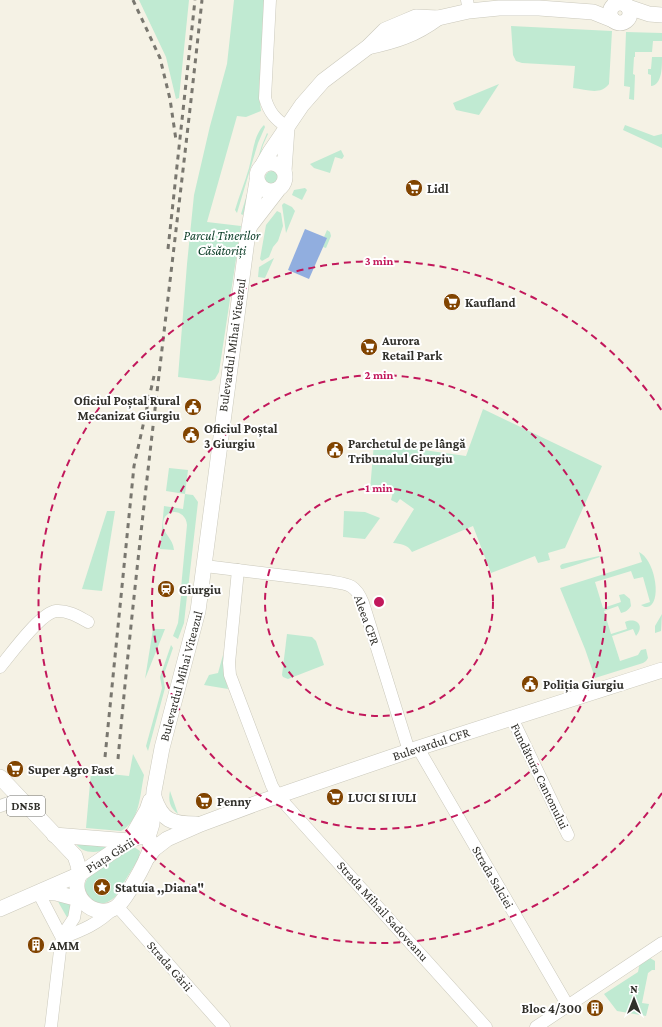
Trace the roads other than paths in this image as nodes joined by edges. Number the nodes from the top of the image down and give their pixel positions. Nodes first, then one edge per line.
1 (270, 0) edge
2 (468, 5) edge
3 (620, 9) edge
4 (655, 14) edge
5 (287, 127) junction
6 (262, 166) junction
7 (284, 171) junction
8 (257, 181) junction
9 (277, 191) junction
10 (248, 228) junction
11 (205, 566) junction
12 (238, 570) junction
13 (88, 622) dead end
14 (0, 667) edge
15 (662, 670) edge
16 (512, 718) junction
17 (414, 749) junction
18 (0, 777) edge
19 (154, 794) junction
20 (278, 796) junction
21 (20, 799) junction
22 (0, 806) edge
23 (201, 824) junction
24 (54, 835) junction
25 (568, 835) dead end
26 (149, 838) junction
27 (130, 841) junction
28 (147, 858) junction
29 (79, 875) junction
30 (38, 892) junction
31 (79, 898) junction
32 (116, 907) junction
33 (0, 909) edge
34 (62, 938) junction
35 (662, 943) edge
36 (568, 1006) junction
37 (52, 1022) edge
38 (61, 1027) edge
39 (224, 1027) edge
40 (486, 1027) edge
41 (536, 1027) edge

1 - 5 street
2 - 3 main road
2 - 5 main road
3 - 4 main road
5 - 6 main road
5 - 7 main road
6 - 7 main road
6 - 8 main road
7 - 9 main road
8 - 9 main road
8 - 10 main road, Bulevardul Mihai Viteazul
9 - 10 main road
10 - 11 main road, Bulevardul Mihai Viteazul
11 - 12 street, Aleea CFR
11 - 19 main road, Bulevardul Mihai Viteazul
12 - 17 street, Aleea CFR
12 - 20 street, Strada Mihail Sadoveanu
13 - 14 street
15 - 16 main road, Bulevardul CFR
16 - 17 main road, Bulevardul CFR
16 - 25 street, Fundătura Cantonului
17 - 20 main road, Bulevardul CFR
17 - 36 street, Strada Salciei
18 - 21 main road, DN5B
19 - 23 main road
19 - 26 main road, Bulevardul Mihai Viteazul
19 - 27 main road, Bulevardul Mihai Viteazul
20 - 23 main road, Bulevardul CFR
20 - 40 street, Strada Mihail Sadoveanu
21 - 22 street
21 - 24 main road, DN5B
23 - 26 main road, Bulevardul CFR
23 - 28 main road, Bulevardul CFR
24 - 27 main road
24 - 29 main road, DN5B
26 - 27 main road, Piața Gării
26 - 28 main road, Piața Gării
27 - 29 main road, Piața Gării
28 - 32 main road, Piața Gării
29 - 30 main road
29 - 31 main road, Piața Gării
30 - 31 main road
30 - 33 main road
30 - 34 street
31 - 32 main road
31 - 34 street
32 - 34 street
32 - 39 street, Strada Gării
34 - 37 street
35 - 36 street
36 - 41 street
37 - 38 street

